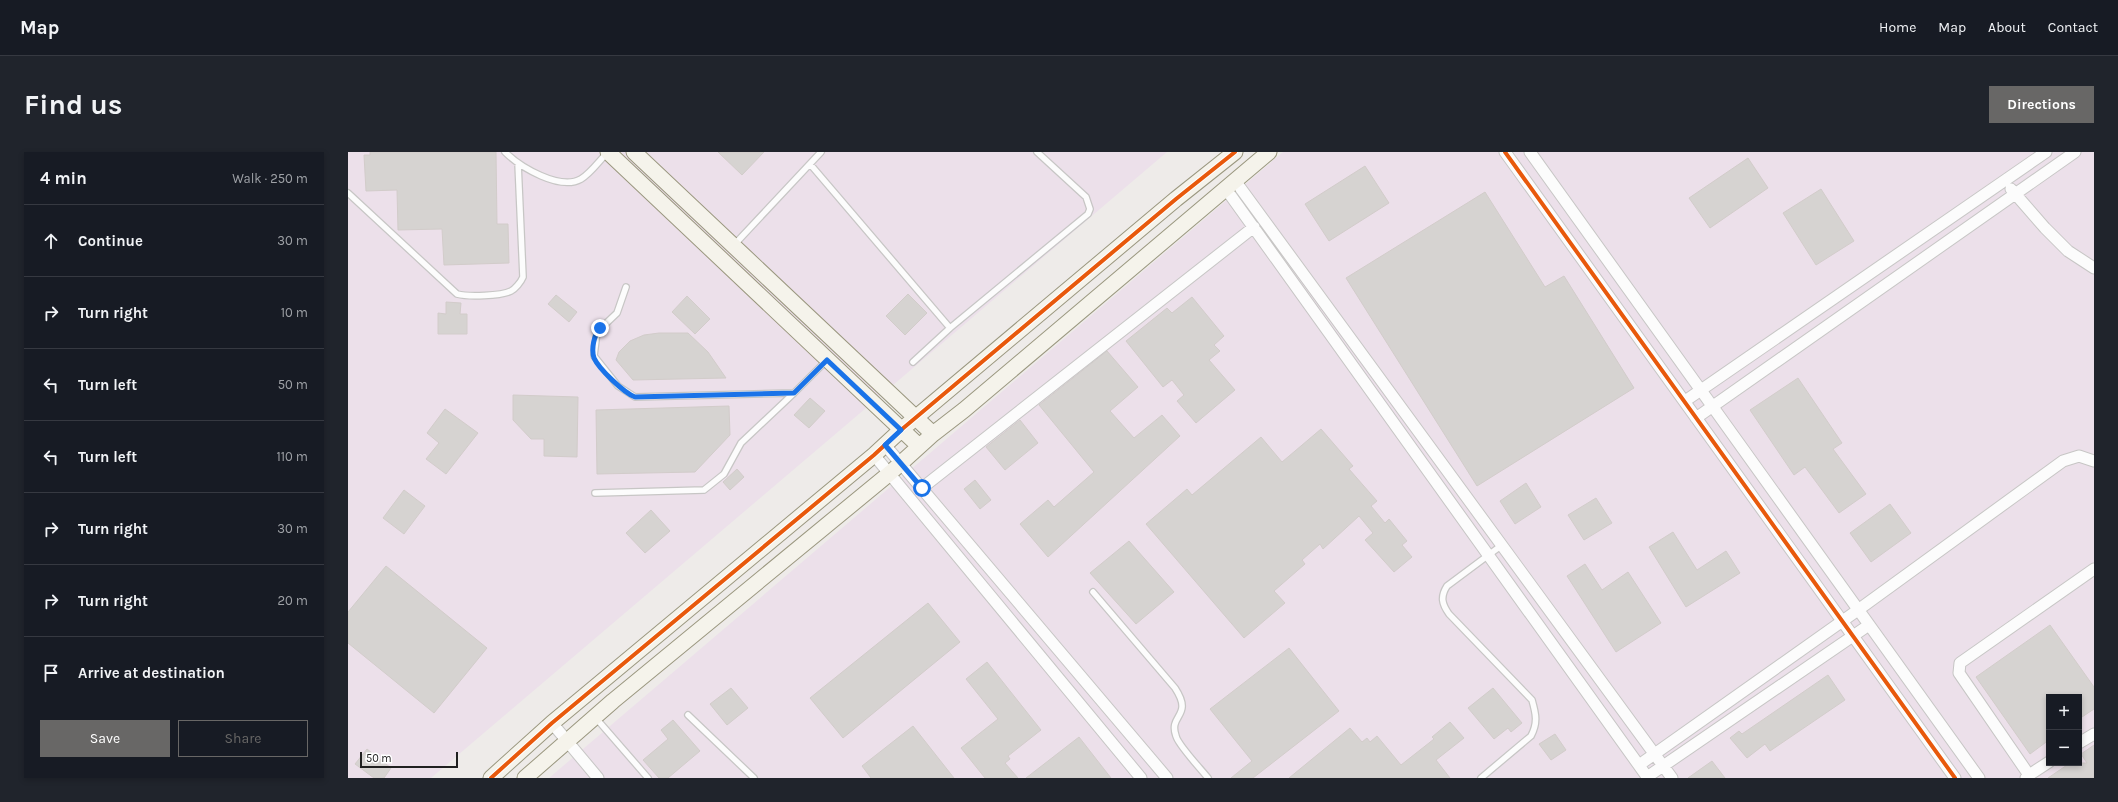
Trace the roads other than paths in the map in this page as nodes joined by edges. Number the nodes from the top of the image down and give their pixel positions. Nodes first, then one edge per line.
1 (505, 152) edge
2 (608, 152) edge
3 (634, 152) edge
4 (821, 152) edge
5 (1037, 152) edge
6 (1234, 152) edge
7 (1269, 152) edge
8 (1505, 152) edge
9 (1530, 152) edge
10 (2046, 152) edge
11 (2075, 152) edge
12 (518, 163) junction
13 (810, 164) junction
14 (2003, 182) junction
15 (1231, 186) junction
16 (348, 193) edge
17 (2015, 194) junction
18 (1254, 227) junction
19 (733, 246) junction
20 (2094, 268) edge
21 (626, 287) dead end
22 (950, 328) junction
23 (827, 360) junction
24 (913, 362) dead end
25 (1701, 390) junction
26 (794, 393) junction
27 (1685, 401) junction
28 (1712, 406) junction
29 (916, 418) junction
30 (1696, 418) junction
31 (901, 430) junction
32 (933, 434) junction
33 (919, 446) junction
34 (880, 450) junction
35 (2094, 461) edge
36 (902, 463) junction
37 (890, 473) junction
38 (922, 488) junction
39 (595, 493) dead end
40 (1502, 545) junction
41 (1488, 555) junction
42 (2094, 569) edge
43 (1093, 592) dead end
44 (1858, 610) junction
45 (1843, 621) junction
46 (1869, 625) junction
47 (1853, 636) junction
48 (688, 714) dead end
49 (595, 717) junction
50 (552, 723) junction
51 (2094, 734) edge
52 (2082, 741) edge
53 (567, 742) junction
54 (1655, 754) junction
55 (2046, 764) edge
56 (1639, 765) junction
57 (1663, 766) junction
58 (2027, 776) edge
59 (1648, 777) edge
60 (492, 778) edge
61 (526, 778) edge
62 (598, 778) edge
63 (648, 778) edge
64 (754, 778) edge
65 (1141, 778) edge
66 (1167, 778) edge
67 (1208, 778) edge
68 (1481, 778) edge
69 (1672, 778) edge
70 (1955, 778) edge
71 (1979, 778) edge

1 - 12 lane
2 - 12 lane
2 - 23 street
3 - 19 street
4 - 13 lane
5 - 22 lane
6 - 29 street
7 - 15 street
8 - 27 street
9 - 25 street
10 - 14 street
11 - 17 street
12 - 16 lane
13 - 19 lane
13 - 22 lane
14 - 17 street
14 - 25 street
15 - 18 street
15 - 32 street
15 - 40 street
17 - 20 street
17 - 28 street
18 - 38 street
18 - 41 street
19 - 29 street
21 - 26 lane
22 - 24 lane
23 - 26 lane
23 - 31 street
25 - 27 street
25 - 28 street
26 - 39 lane
27 - 30 street
28 - 30 street
28 - 44 street
29 - 31 street
29 - 32 street
30 - 45 street
31 - 33 street
31 - 34 street
32 - 33 street
33 - 36 street
34 - 36 street
34 - 37 street
34 - 50 street
35 - 44 street
36 - 37 street
36 - 38 street
37 - 49 street
37 - 65 street
38 - 66 street
40 - 41 lane
40 - 54 street
41 - 56 street
41 - 68 lane
42 - 58 street
43 - 67 lane
44 - 45 street
44 - 46 street
45 - 47 street
45 - 54 street
46 - 47 street
46 - 71 street
47 - 57 street
47 - 70 street
48 - 64 lane
49 - 53 street
49 - 63 lane
50 - 53 street
50 - 60 street
51 - 52 street
53 - 61 street
53 - 62 street
54 - 56 street
54 - 57 street
55 - 58 street
56 - 59 street
57 - 59 street
57 - 69 street

